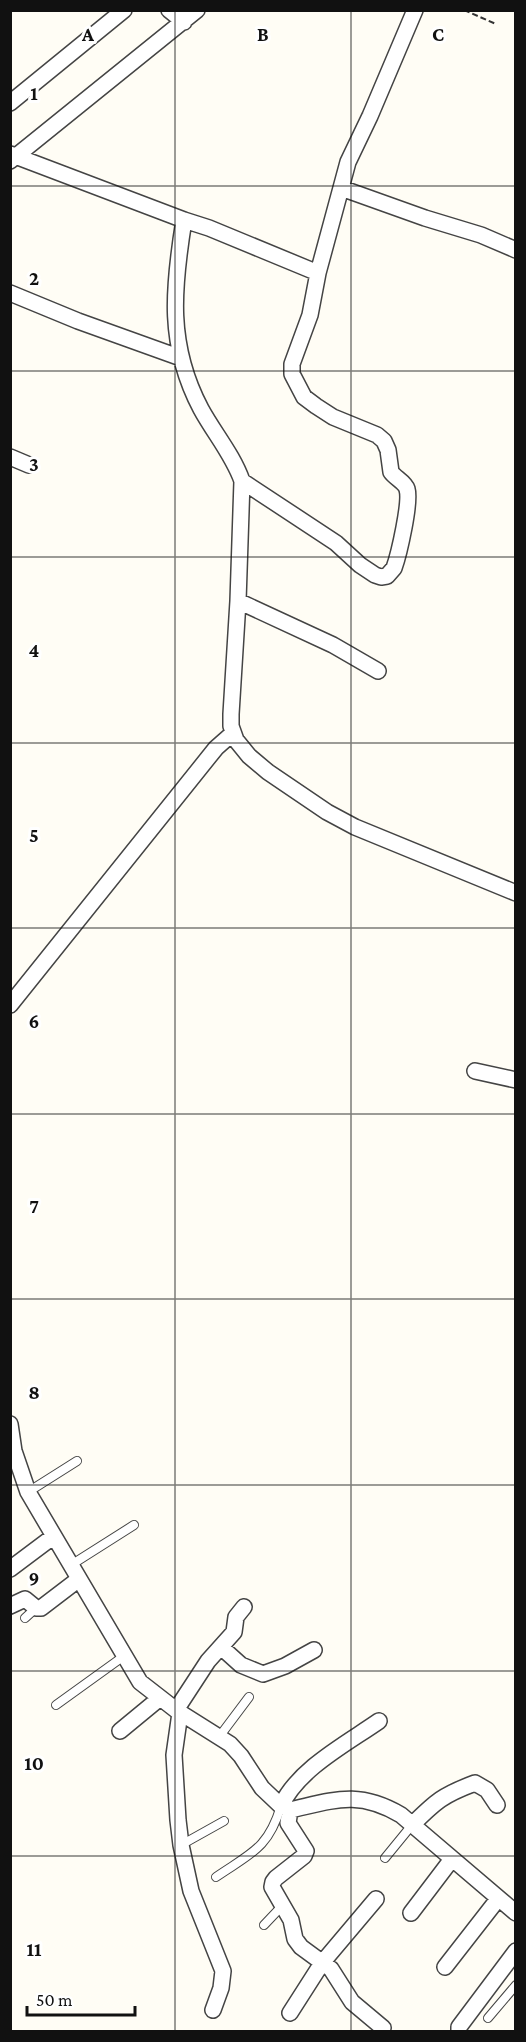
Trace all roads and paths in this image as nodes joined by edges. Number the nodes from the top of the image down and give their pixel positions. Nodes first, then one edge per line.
1 (124, 10) edge
2 (169, 10) edge
3 (197, 10) edge
4 (415, 10) edge
5 (464, 10) edge
6 (184, 22) junction
7 (496, 24) dead end
8 (10, 102) edge
9 (12, 157) edge
10 (341, 188) junction
11 (184, 220) junction
12 (516, 250) edge
13 (318, 273) junction
14 (10, 293) edge
15 (181, 358) junction
16 (10, 457) edge
17 (29, 465) dead end
18 (242, 481) junction
19 (238, 601) junction
20 (378, 671) dead end
21 (233, 733) junction
22 (516, 893) edge
23 (10, 1005) edge
24 (475, 1071) dead end
25 (516, 1080) edge
26 (10, 1424) edge
27 (12, 1452) edge
28 (77, 1461) dead end
29 (28, 1492) junction
30 (134, 1525) dead end
31 (54, 1536) junction
32 (71, 1565) junction
33 (10, 1569) edge
34 (79, 1579) junction
35 (10, 1606) edge
36 (244, 1607) dead end
37 (221, 1647) junction
38 (314, 1650) dead end
39 (124, 1656) junction
40 (249, 1696) dead end
41 (160, 1698) junction
42 (56, 1705) dead end
43 (178, 1711) junction
44 (379, 1721) dead end
45 (120, 1731) dead end
46 (219, 1737) junction
47 (497, 1805) dead end
48 (285, 1808) junction
49 (224, 1821) dead end
50 (412, 1825) junction
51 (181, 1845) junction
52 (385, 1858) dead end
53 (452, 1860) junction
54 (216, 1877) dead end
55 (376, 1899) dead end
56 (498, 1899) junction
57 (283, 1905) junction
58 (411, 1913) dead end
59 (516, 1913) edge
60 (264, 1925) dead end
61 (516, 1951) edge
62 (322, 1963) junction
63 (446, 1967) dead end
64 (516, 1985) edge
65 (213, 2010) dead end
66 (290, 2013) dead end
67 (488, 2018) dead end
68 (383, 2028) dead end
69 (459, 2031) edge

1 - 8 street
2 - 6 street
3 - 6 street
4 - 10 street
5 - 7 path
6 - 9 street
9 - 11 street
10 - 12 street
10 - 13 street
11 - 13 street
11 - 15 street
13 - 18 street
14 - 15 street
15 - 18 street
16 - 17 street
18 - 19 street
19 - 20 street
19 - 21 street
21 - 22 street
21 - 23 street
24 - 25 street
26 - 27 street
27 - 29 street
28 - 29 lane
29 - 31 street
30 - 32 lane
31 - 32 street
31 - 33 street
32 - 34 street
34 - 35 street
34 - 39 street
36 - 37 street
37 - 38 street
37 - 43 street
39 - 41 street
39 - 42 lane
40 - 46 lane
41 - 43 street
41 - 45 street
43 - 46 street
43 - 51 street
44 - 48 street
46 - 48 street
47 - 50 street
48 - 50 street
48 - 54 lane
48 - 57 street
49 - 51 lane
50 - 52 lane
50 - 53 street
51 - 65 street
53 - 56 street
53 - 58 street
55 - 62 street
56 - 59 street
56 - 63 street
57 - 60 lane
57 - 62 street
61 - 69 street
62 - 66 street
62 - 68 street
64 - 67 lane

